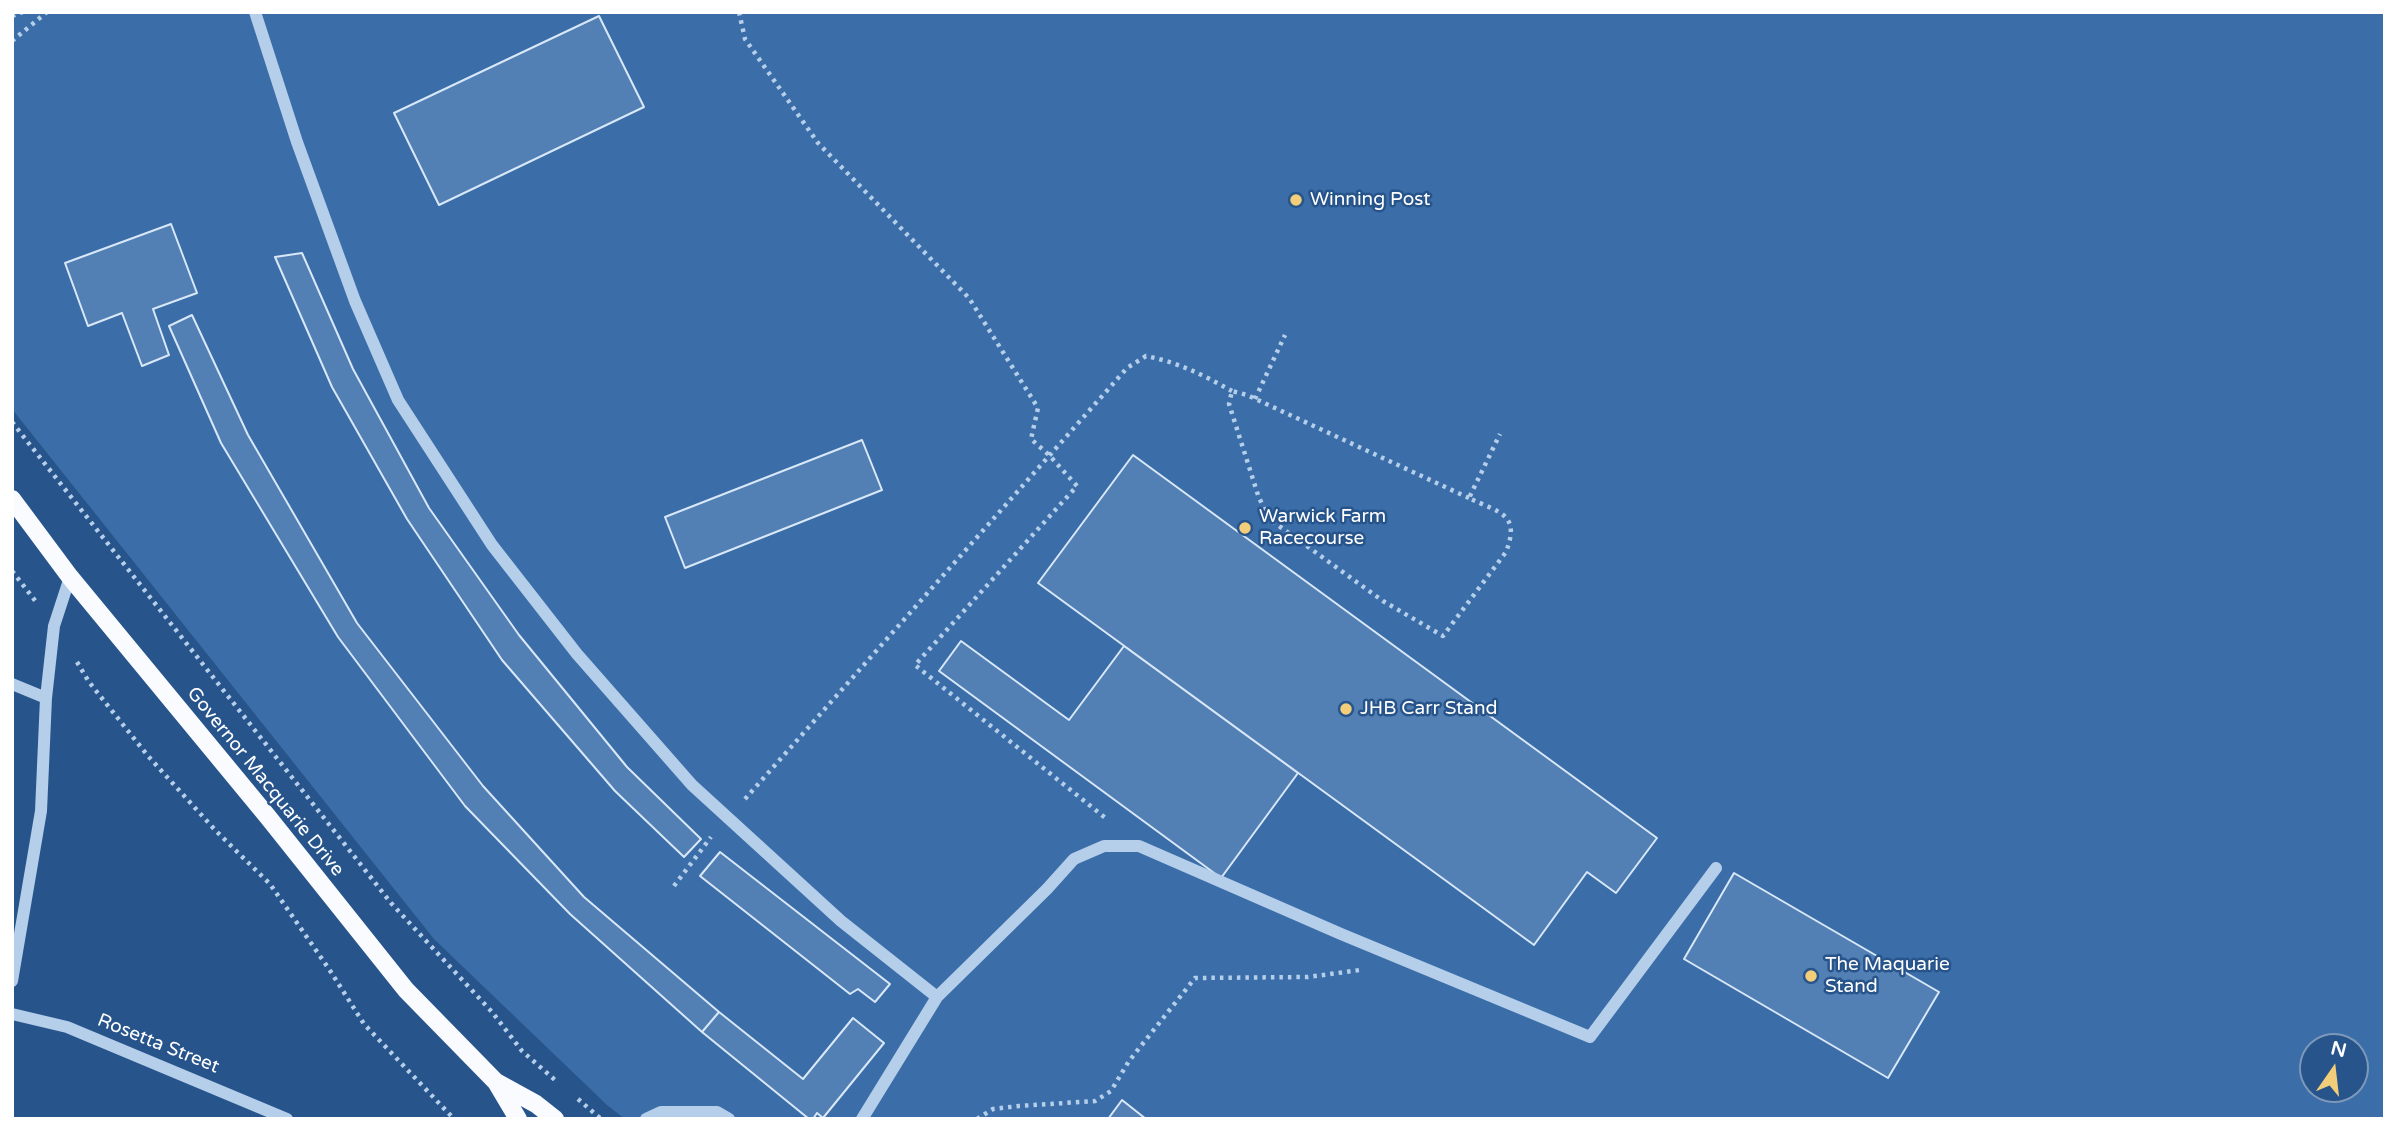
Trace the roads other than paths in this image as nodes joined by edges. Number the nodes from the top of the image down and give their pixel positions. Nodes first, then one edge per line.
1 (255, 12) edge
2 (12, 499) edge
3 (70, 577) junction
4 (12, 684) edge
5 (46, 698) junction
6 (1716, 868) dead end
7 (12, 981) edge
8 (937, 998) junction
9 (12, 1014) edge
10 (496, 1082) junction
11 (286, 1119) edge
12 (518, 1119) edge
13 (555, 1119) edge
14 (646, 1119) edge
15 (729, 1119) edge
16 (862, 1119) edge

1 - 8 street
2 - 3 main road, Governor Macquarie Drive
3 - 5 street
3 - 10 main road, Governor Macquarie Drive
4 - 5 street
5 - 7 street
6 - 8 street
8 - 16 street
9 - 11 street, Rosetta Street
10 - 12 main road, Governor Macquarie Drive
10 - 13 main road, Governor Macquarie Drive
14 - 15 street

